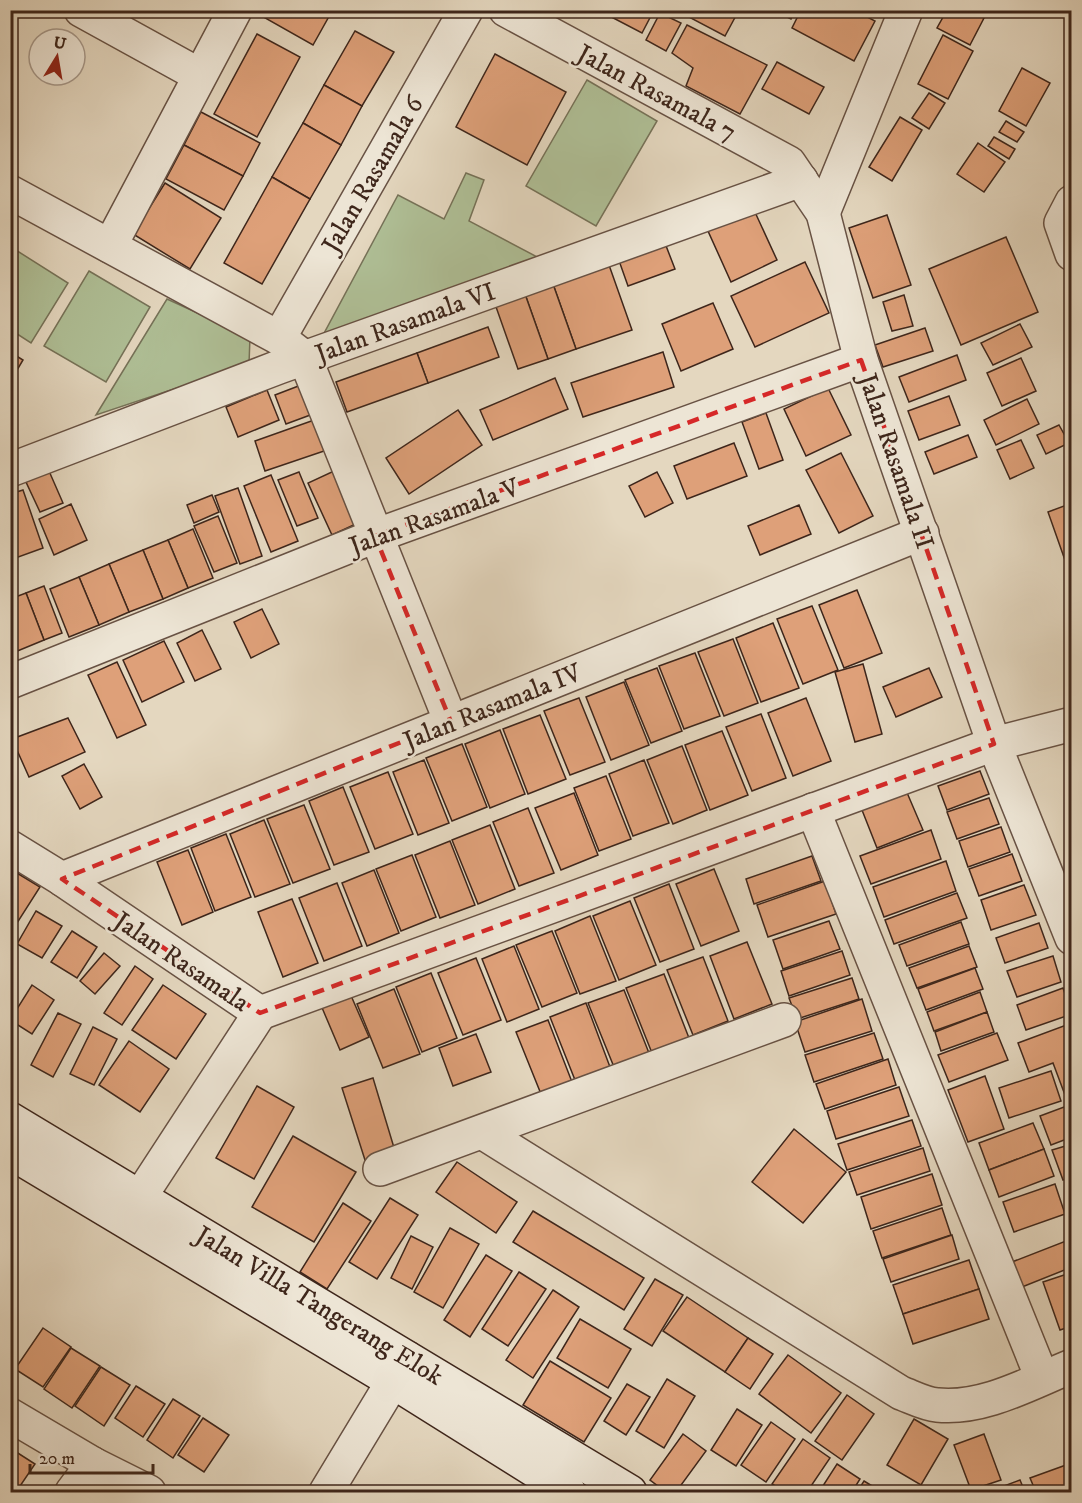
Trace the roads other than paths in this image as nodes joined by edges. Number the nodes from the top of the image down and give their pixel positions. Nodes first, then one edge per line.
1 (81, 10) edge
2 (235, 10) edge
3 (466, 10) edge
4 (506, 10) edge
5 (906, 10) edge
6 (199, 75) junction
7 (801, 180) junction
8 (10, 192) edge
9 (823, 213) junction
10 (1068, 216) edge
11 (110, 246) junction
12 (1071, 254) edge
13 (279, 338) junction
14 (305, 358) junction
15 (861, 360) junction
16 (10, 470) edge
17 (922, 533) junction
18 (375, 536) junction
19 (10, 682) edge
20 (451, 722) junction
21 (1071, 724) edge
22 (994, 744) junction
23 (813, 810) junction
24 (10, 847) edge
25 (62, 879) junction
26 (1071, 938) edge
27 (260, 1013) junction
28 (784, 1020) dead end
29 (10, 1119) edge
30 (482, 1132) junction
31 (10, 1152) edge
32 (380, 1169) dead end
33 (133, 1210) junction
34 (400, 1369) junction
35 (1057, 1372) edge
36 (10, 1415) edge
37 (93, 1464) junction
38 (72, 1492) edge
39 (149, 1492) edge
40 (326, 1492) edge
41 (569, 1492) edge
42 (630, 1492) edge

1 - 6 street
2 - 6 street
3 - 13 street, Jalan Rasamala 6
4 - 7 street, Jalan Rasamala 7
5 - 9 street
6 - 11 street
7 - 9 street, Jalan Rasamala II
7 - 14 street, Jalan Rasamala VI
8 - 11 street
9 - 15 street, Jalan Rasamala II
10 - 12 street
11 - 13 street
13 - 14 street
14 - 16 street, Jalan Rasamala VI
14 - 18 street
15 - 17 street, Jalan Rasamala II
15 - 18 street, Jalan Rasamala V
17 - 20 street, Jalan Rasamala IV
17 - 22 street, Jalan Rasamala II
18 - 19 street, Jalan Rasamala V
18 - 20 street
20 - 25 street, Jalan Rasamala IV
21 - 22 street
22 - 23 street
22 - 26 street, Jalan Rasamala II
23 - 27 street
23 - 35 street
24 - 25 street, Jalan Rasamala
25 - 27 street, Jalan Rasamala
27 - 33 street, Jalan Rasamala
28 - 30 street
29 - 33 street, Jalan Villa Tangerang Elok
30 - 32 street
30 - 35 street
31 - 33 street, Jalan Villa Tangerang Elok
33 - 34 street, Jalan Villa Tangerang Elok
34 - 40 street
34 - 41 street, Jalan Villa Tangerang Elok
34 - 42 street, Jalan Villa Tangerang Elok
36 - 37 street
37 - 38 street
37 - 39 street

